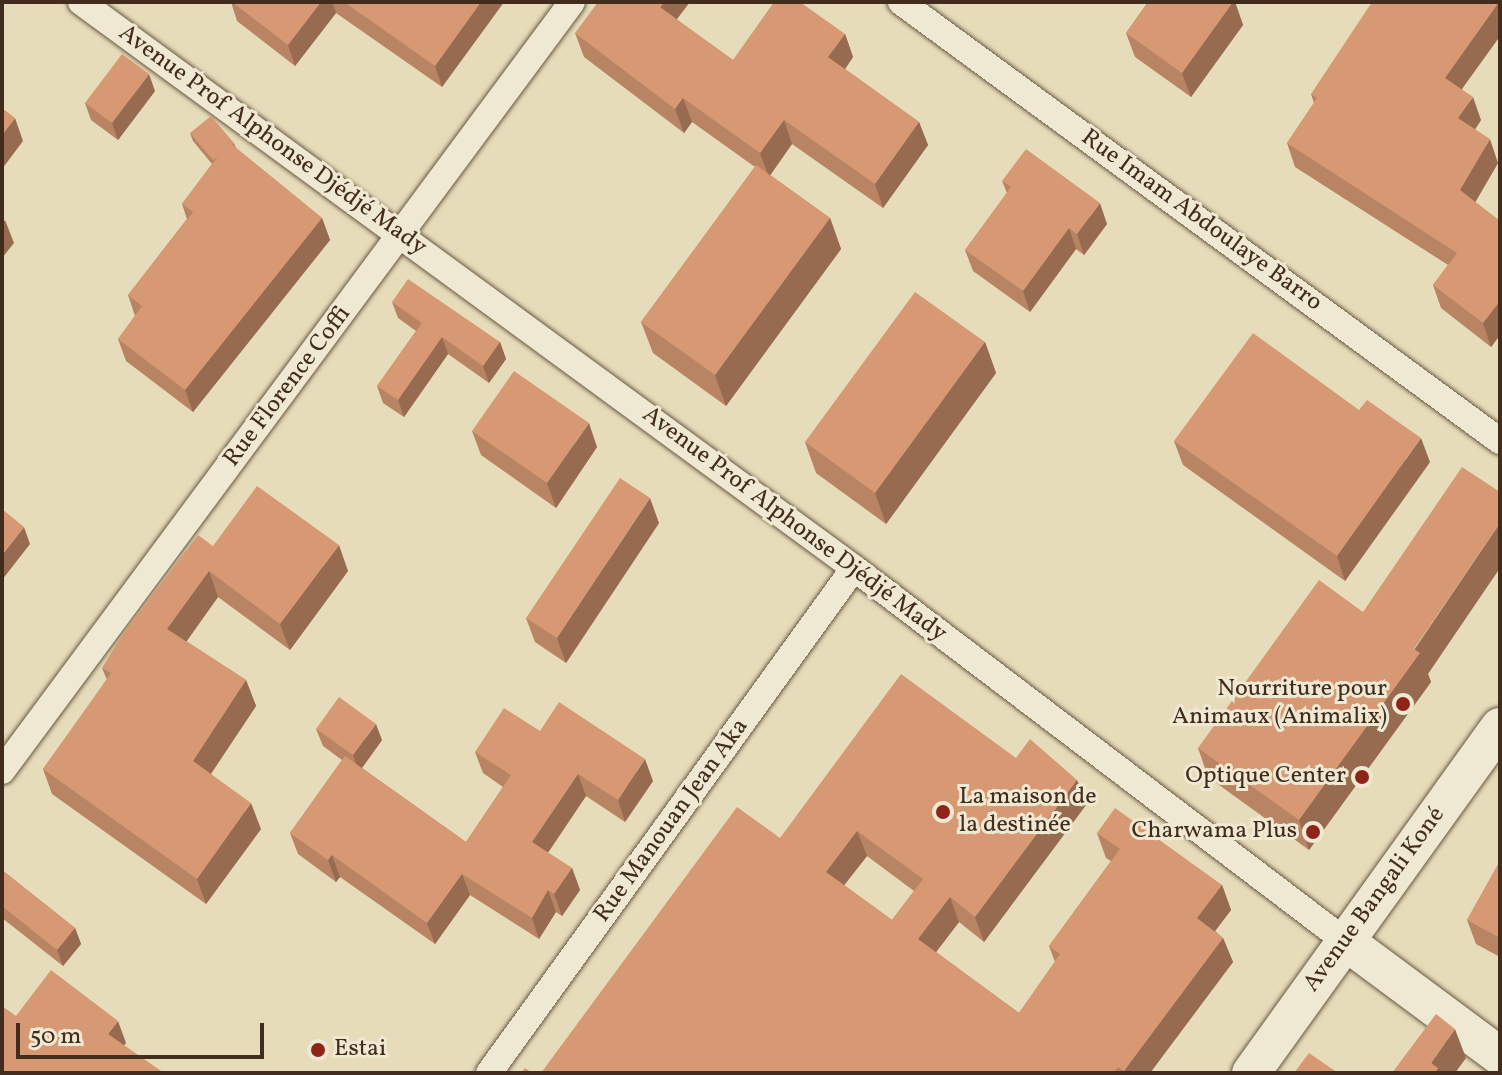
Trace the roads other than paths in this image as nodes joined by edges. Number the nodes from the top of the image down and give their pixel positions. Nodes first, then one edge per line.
1 (81, 2) edge
2 (572, 2) edge
3 (901, 2) edge
4 (401, 234) junction
5 (1500, 441) edge
6 (854, 568) junction
7 (1500, 727) edge
8 (2, 771) edge
9 (1345, 941) junction
10 (1500, 1056) edge
11 (489, 1073) edge
12 (1251, 1073) edge

1 - 4 street, Avenue Prof Alphonse Djédjé Mady
2 - 4 street, Rue Florence Coffi
3 - 5 street, Rue Imam Abdoulaye Barro
4 - 6 street, Avenue Prof Alphonse Djédjé Mady
4 - 8 street, Rue Florence Coffi
6 - 9 street, Avenue Prof Alphonse Djédjé Mady
6 - 11 street, Rue Manouan Jean Aka
7 - 9 street, Avenue Bangali Koné
9 - 10 street, Avenue Prof Alphonse Djédjé Mady
9 - 12 street, Avenue Bangali Koné

